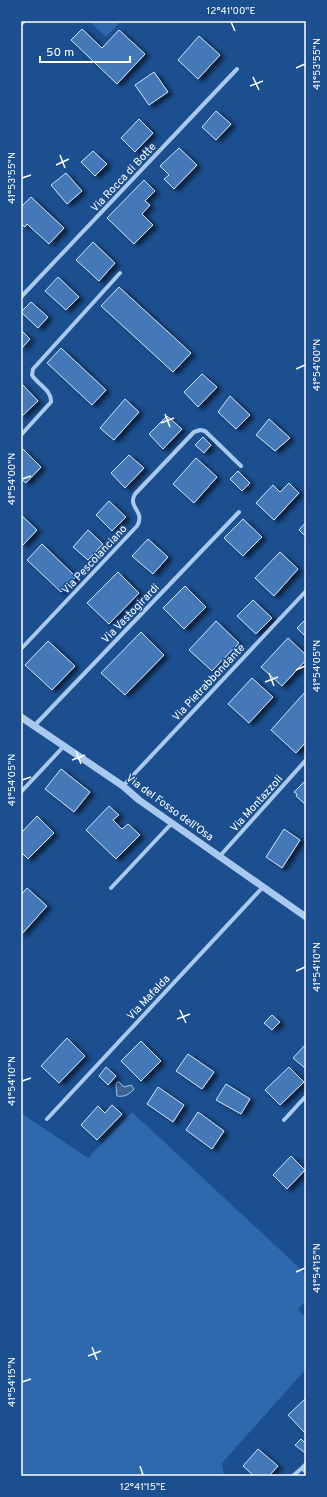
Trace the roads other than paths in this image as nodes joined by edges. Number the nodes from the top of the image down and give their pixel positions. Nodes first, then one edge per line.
1 (24, 21) edge
2 (21, 24) edge
3 (237, 69) dead end
4 (120, 273) dead end
5 (21, 298) edge
6 (21, 435) edge
7 (241, 466) dead end
8 (238, 512) dead end
9 (306, 591) edge
10 (21, 649) edge
11 (21, 717) edge
12 (34, 726) junction
13 (64, 746) junction
14 (306, 760) edge
15 (123, 786) junction
16 (21, 792) edge
17 (172, 823) junction
18 (220, 857) junction
19 (263, 887) junction
20 (111, 888) dead end
21 (305, 913) edge
22 (306, 1096) edge
23 (47, 1119) dead end
24 (284, 1120) dead end
25 (306, 1464) edge
26 (302, 1468) junction
27 (306, 1472) edge
28 (293, 1476) edge

1 - 2 street
3 - 5 street, Via Rocca di Botte
4 - 6 street
7 - 10 street, Via Pescolanciano
8 - 12 street, Via Vastogirardi
9 - 15 street, Via Pietrabbondante
11 - 12 street, Via del Fosso dell'Osa
12 - 13 street, Via del Fosso dell'Osa
13 - 15 street, Via del Fosso dell'Osa
13 - 16 street
14 - 18 street, Via Montazzoli
15 - 17 street, Via del Fosso dell'Osa
17 - 18 street, Via del Fosso dell'Osa
17 - 20 street
18 - 19 street, Via del Fosso dell'Osa
19 - 21 street, Via del Fosso dell'Osa
19 - 23 street, Via Mafalda
22 - 24 street
25 - 26 street
26 - 27 street
26 - 28 street

